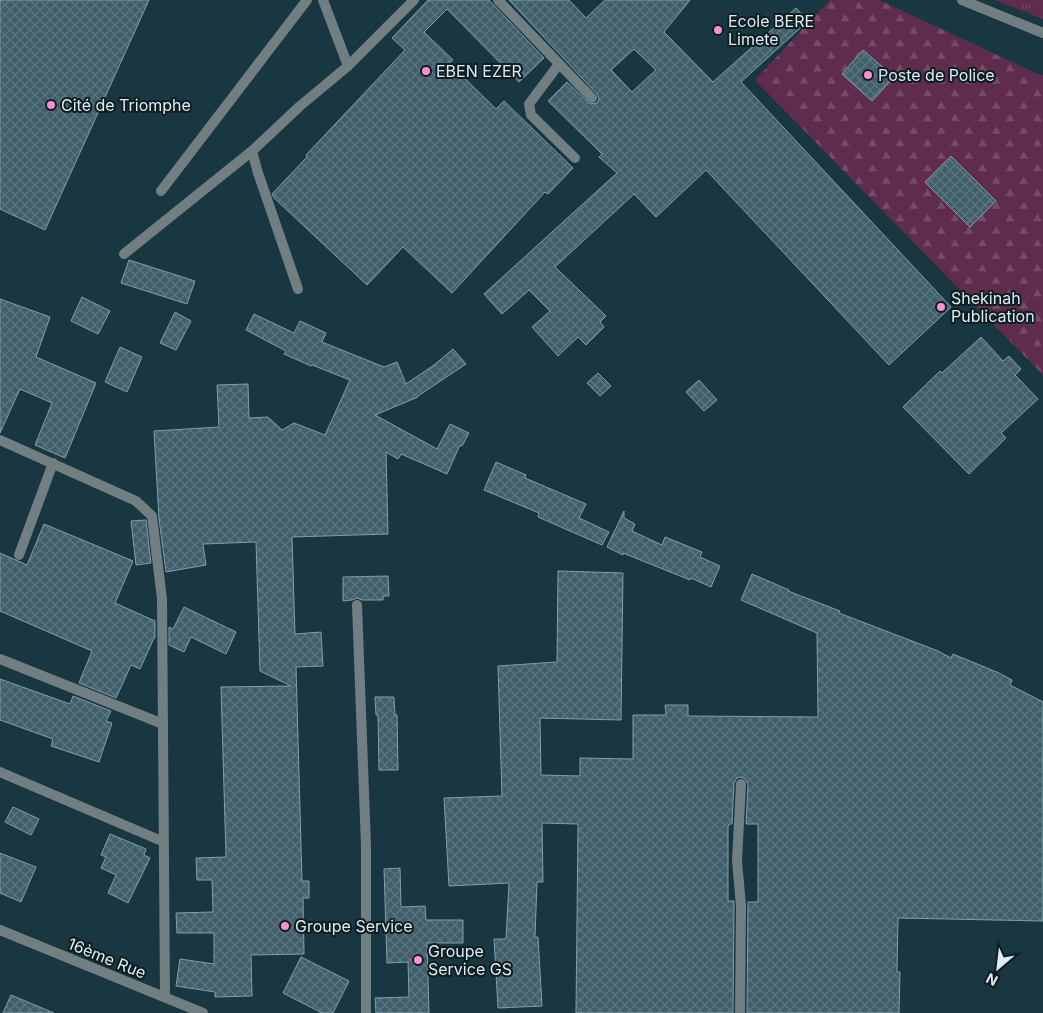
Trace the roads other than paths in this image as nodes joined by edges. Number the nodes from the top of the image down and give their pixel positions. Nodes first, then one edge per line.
1 (307, 0) edge
2 (323, 0) edge
3 (414, 0) edge
4 (498, 0) edge
5 (962, 0) edge
6 (1043, 32) edge
7 (559, 64) junction
8 (348, 66) junction
9 (592, 98) dead end
10 (252, 151) junction
11 (575, 158) dead end
12 (161, 191) dead end
13 (124, 254) dead end
14 (298, 289) dead end
15 (0, 440) edge
16 (53, 463) junction
17 (19, 555) dead end
18 (358, 605) dead end
19 (0, 659) edge
20 (163, 724) junction
21 (0, 772) edge
22 (741, 784) dead end
23 (164, 842) junction
24 (1, 932) edge
25 (165, 997) junction
26 (203, 1013) edge
27 (366, 1013) edge
28 (740, 1013) edge

1 - 12 street
2 - 8 street
3 - 8 street
4 - 7 street
5 - 6 street
7 - 9 street
7 - 11 street
8 - 10 street
10 - 13 street
10 - 14 street
15 - 16 street
16 - 17 street
16 - 20 street
18 - 27 street
19 - 20 street
20 - 23 street
21 - 23 street
22 - 28 street
23 - 25 street
24 - 25 street, 16ème Rue
25 - 26 street, 16ème Rue

